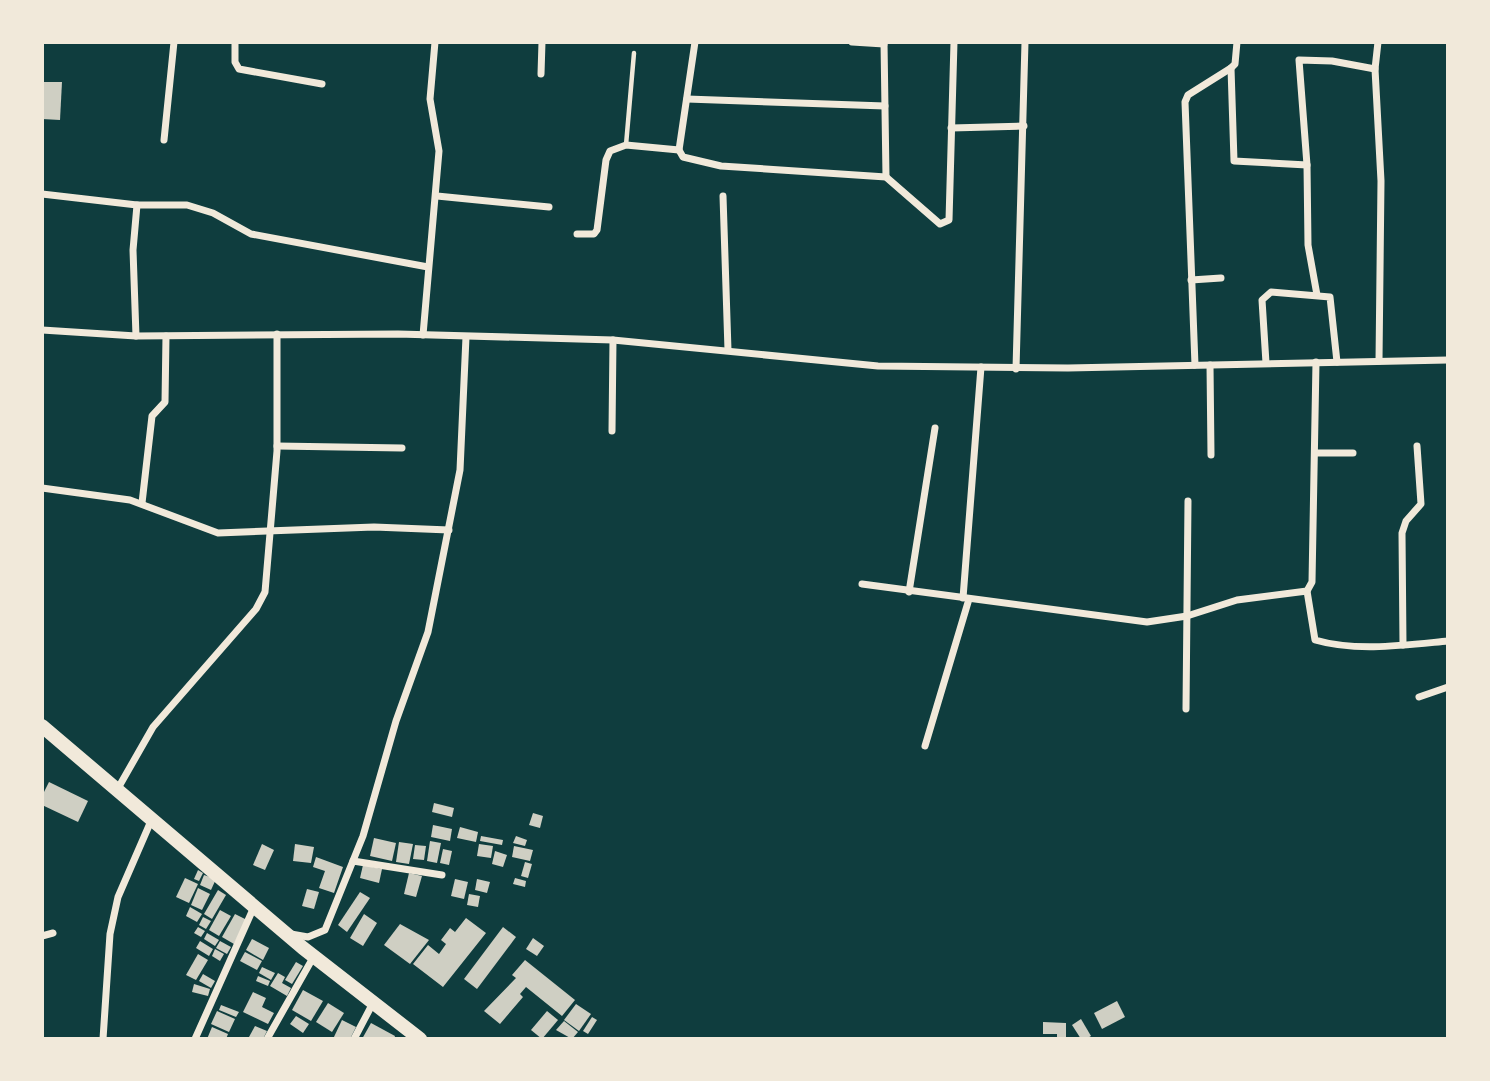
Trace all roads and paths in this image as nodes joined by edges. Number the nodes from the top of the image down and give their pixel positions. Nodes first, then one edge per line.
1 (174, 42) edge
2 (235, 42) edge
3 (435, 42) edge
4 (542, 42) edge
5 (695, 42) edge
6 (852, 42) edge
7 (954, 42) edge
8 (1025, 42) edge
9 (1237, 42) edge
10 (1378, 42) edge
11 (884, 43) edge
12 (634, 53) dead end
13 (1231, 68) junction
14 (1375, 69) junction
15 (541, 74) dead end
16 (322, 84) dead end
17 (687, 99) junction
18 (885, 106) junction
19 (1024, 126) junction
20 (951, 128) junction
21 (164, 140) dead end
22 (626, 145) junction
23 (679, 150) junction
24 (1307, 165) junction
25 (886, 177) junction
26 (42, 194) edge
27 (437, 196) junction
28 (723, 196) dead end
29 (137, 205) junction
30 (549, 208) dead end
31 (577, 234) dead end
32 (428, 267) junction
33 (1221, 278) dead end
34 (1191, 280) junction
35 (1317, 295) junction
36 (42, 330) edge
37 (276, 334) junction
38 (423, 335) junction
39 (136, 336) junction
40 (166, 336) junction
41 (466, 337) junction
42 (613, 340) junction
43 (728, 350) junction
44 (1448, 360) edge
45 (1317, 362) junction
46 (1337, 362) junction
47 (1380, 362) junction
48 (1266, 363) junction
49 (1195, 365) junction
50 (1210, 365) junction
51 (981, 367) junction
52 (1016, 369) junction
53 (935, 428) dead end
54 (612, 431) dead end
55 (277, 446) junction
56 (1417, 446) dead end
57 (402, 448) dead end
58 (1316, 453) junction
59 (1353, 453) dead end
60 (1211, 455) dead end
61 (42, 488) edge
62 (1188, 501) dead end
63 (142, 503) junction
64 (449, 530) junction
65 (268, 531) junction
66 (862, 584) dead end
67 (1307, 591) junction
68 (909, 592) junction
69 (966, 599) junction
70 (1187, 617) junction
71 (1448, 641) edge
72 (1402, 645) junction
73 (1448, 687) edge
74 (1419, 697) dead end
75 (1186, 709) dead end
76 (42, 726) edge
77 (925, 746) dead end
78 (117, 790) junction
79 (151, 821) junction
80 (353, 862) junction
81 (442, 875) dead end
82 (254, 907) junction
83 (284, 932) junction
84 (53, 933) dead end
85 (42, 936) edge
86 (314, 956) junction
87 (373, 1003) junction
88 (103, 1039) edge
89 (195, 1039) edge
90 (267, 1039) edge
91 (355, 1039) edge
92 (420, 1039) edge

1 - 21 street
2 - 16 street
3 - 27 street
4 - 15 street
5 - 17 street
6 - 11 street
7 - 20 street
8 - 19 street
9 - 13 street
10 - 14 street
11 - 18 street
12 - 22 lane
13 - 24 street
13 - 34 street
14 - 24 street
14 - 47 street
17 - 18 street
17 - 23 street
18 - 25 street
19 - 20 street
19 - 52 street
20 - 25 street
22 - 23 street
22 - 31 street
23 - 25 street
24 - 35 street
26 - 29 street
27 - 30 street
27 - 32 street
28 - 43 street
29 - 32 street
29 - 39 street
32 - 38 street
33 - 34 street
34 - 49 street
35 - 46 street
35 - 48 street
36 - 39 street
37 - 38 street
37 - 40 street
37 - 55 street
38 - 41 street
39 - 40 street
40 - 63 street
41 - 42 street
41 - 64 street
42 - 43 street
42 - 54 street
43 - 51 street
44 - 47 street
45 - 46 street
45 - 48 street
45 - 58 street
46 - 47 street
48 - 50 street
49 - 50 street
49 - 52 street
50 - 60 street
51 - 52 street
51 - 69 street
53 - 68 street
55 - 57 street
55 - 65 street
56 - 72 street
58 - 59 street
58 - 67 street
61 - 63 street
62 - 70 street
63 - 65 street
64 - 65 street
64 - 80 street
65 - 78 street
66 - 68 street
67 - 70 street
67 - 72 street
68 - 69 street
69 - 70 street
69 - 77 street
70 - 75 street
71 - 72 street
73 - 74 street
76 - 78 main road
78 - 79 main road
79 - 82 main road
79 - 88 street
80 - 81 street
80 - 83 street
82 - 83 main road
82 - 89 street
83 - 86 main road
84 - 85 street
86 - 87 main road
86 - 90 street
87 - 91 street
87 - 92 main road

